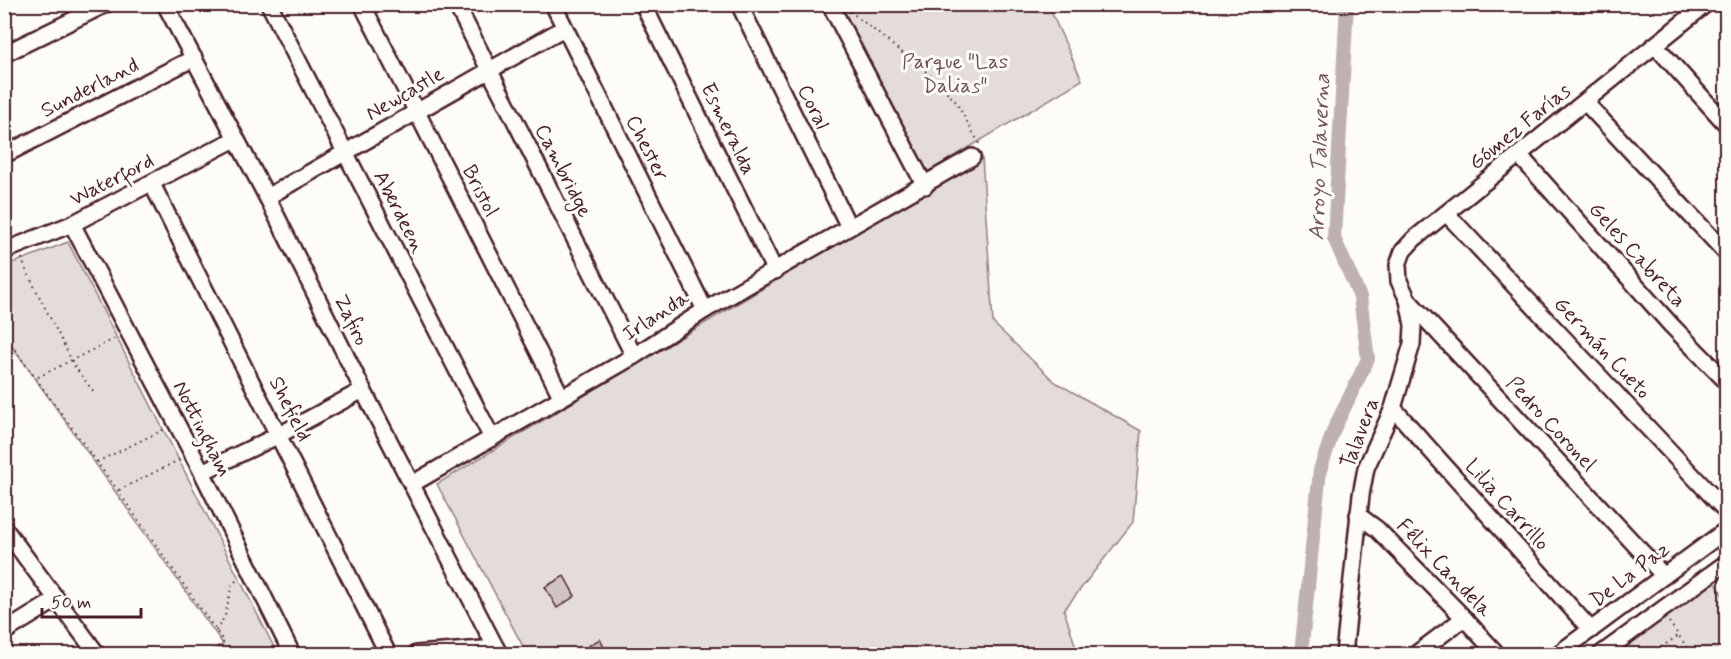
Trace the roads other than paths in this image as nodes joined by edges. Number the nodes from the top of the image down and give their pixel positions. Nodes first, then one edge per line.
1 (106, 4) edge
2 (165, 4) edge
3 (268, 4) edge
4 (362, 4) edge
5 (456, 4) edge
6 (553, 4) edge
7 (643, 4) edge
8 (739, 4) edge
9 (830, 4) edge
10 (1706, 4) edge
11 (564, 28) junction
12 (1655, 45) junction
13 (4, 54) edge
14 (194, 58) junction
15 (488, 69) junction
16 (1585, 102) junction
17 (417, 112) junction
18 (1726, 124) edge
19 (235, 139) junction
20 (345, 153) junction
21 (4, 155) edge
22 (1519, 155) junction
23 (972, 157) road end
24 (152, 184) junction
25 (925, 186) junction
26 (267, 197) junction
27 (1447, 214) junction
28 (72, 224) junction
29 (849, 227) junction
30 (4, 251) edge
31 (1726, 253) edge
32 (775, 271) junction
33 (1408, 300) junction
34 (705, 310) junction
35 (634, 356) junction
36 (1726, 381) edge
37 (363, 390) junction
38 (561, 396) junction
39 (1393, 408) junction
40 (279, 435) junction
41 (492, 438) junction
42 (202, 472) junction
43 (412, 484) junction
44 (1726, 511) edge
45 (1358, 515) junction
46 (4, 528) edge
47 (1726, 530) edge
48 (1726, 563) edge
49 (1664, 576) junction
50 (56, 600) junction
51 (1464, 618) junction
52 (1591, 630) junction
53 (4, 632) edge
54 (498, 651) edge
55 (97, 654) edge
56 (292, 654) edge
57 (388, 654) edge
58 (416, 654) edge
59 (1344, 654) edge
60 (1416, 654) edge
61 (1497, 654) edge
62 (1558, 654) edge
63 (1601, 654) edge

1 - 13 street
2 - 14 street, Zafiro
3 - 20 street, Aberdeen
4 - 17 street, Bristol
5 - 15 street, Cambridge
6 - 11 street, Chester
7 - 32 street, Esmeralda
8 - 29 street, Coral
9 - 25 street
10 - 12 street, Gómez Farías
11 - 15 street, Newcastle
11 - 34 street, Chester
12 - 16 street, Gómez Farías
12 - 18 street
14 - 19 street, Zafiro
14 - 21 street, Sunderland
15 - 17 street, Newcastle
15 - 35 street, Cambridge
16 - 22 street, Gómez Farías
16 - 31 street
17 - 20 street, Newcastle
17 - 38 street, Bristol
19 - 24 street, Waterford
19 - 26 street, Zafiro
20 - 26 street, Newcastle
20 - 41 street, Aberdeen
22 - 27 street, Gómez Farías
22 - 36 street, Geles Cabreta
23 - 25 street, Irlanda
24 - 28 street, Waterford
24 - 40 street, Shefield
25 - 29 street, Irlanda
26 - 37 street, Zafiro
27 - 33 street, Gómez Farías
27 - 44 street, Germán Cueto
28 - 30 street, Waterford
28 - 42 street, Nottingham
29 - 32 street, Irlanda
32 - 34 street, Irlanda
33 - 39 street, Talavera
33 - 49 street, Pedro Coronel
34 - 35 street, Irlanda
35 - 38 street, Irlanda
37 - 40 street
37 - 43 street, Zafiro
38 - 41 street, Irlanda
39 - 45 street, Talavera
39 - 52 street, Lilia Carrillo
40 - 42 street
40 - 57 street, Shefield
41 - 43 street, Irlanda
42 - 56 street, Nottingham
43 - 54 street, Zafiro
45 - 51 street, Félix Candela
45 - 59 street, Talavera
46 - 50 street
47 - 49 street, De La Paz
48 - 63 street
49 - 52 street, De La Paz
50 - 53 street
50 - 55 street
51 - 60 street
51 - 61 street, Félix Candela
52 - 62 street, De La Paz
54 - 58 street

